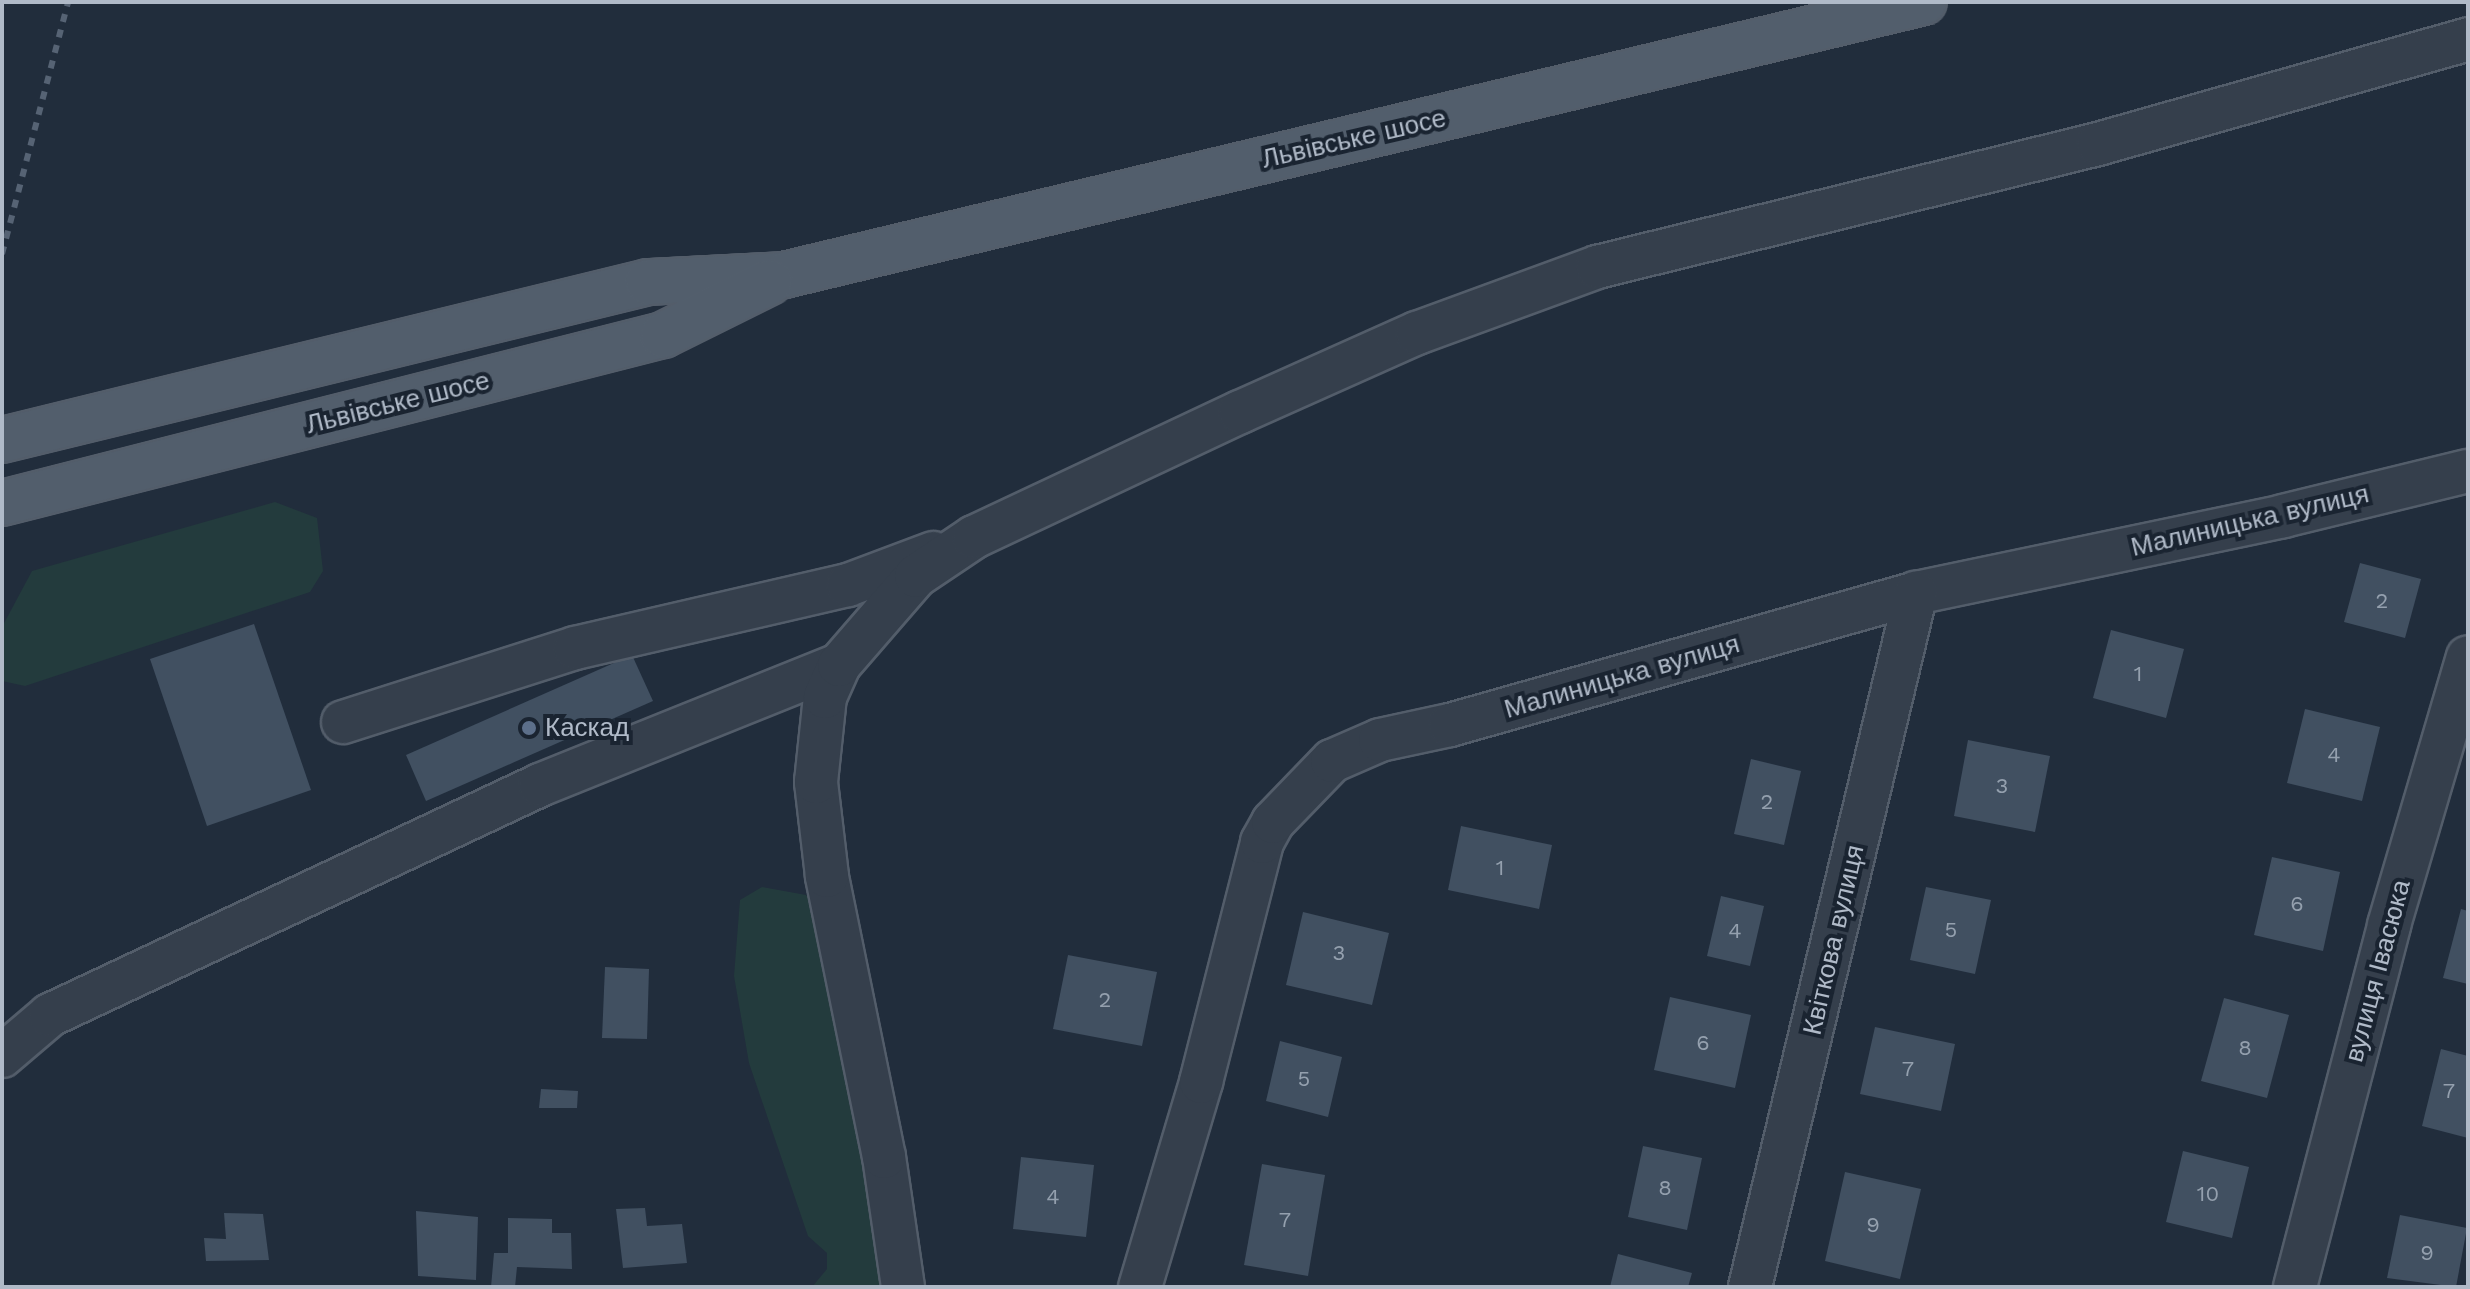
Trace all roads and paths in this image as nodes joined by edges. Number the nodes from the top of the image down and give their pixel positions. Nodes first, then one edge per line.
1 (1924, 2) edge
2 (2468, 39) edge
3 (784, 275) junction
4 (2, 440) edge
5 (2468, 471) edge
6 (2, 503) edge
7 (974, 537) junction
8 (1916, 593) junction
9 (2468, 657) edge
10 (839, 665) junction
11 (343, 722) dead end
12 (2, 1056) edge
13 (903, 1287) edge
14 (1140, 1287) edge
15 (1750, 1287) edge
16 (2295, 1287) edge

1 - 3 main road, Львівське шосе
2 - 7 street
3 - 4 main road, Львівське шосе
3 - 6 main road, Львівське шосе
5 - 8 street, Малиницька вулиця
7 - 10 street
7 - 11 street
8 - 14 street, Малиницька вулиця
8 - 15 street, Квіткова вулиця
9 - 16 street, вулиця Івасюка
10 - 12 street
10 - 13 street

